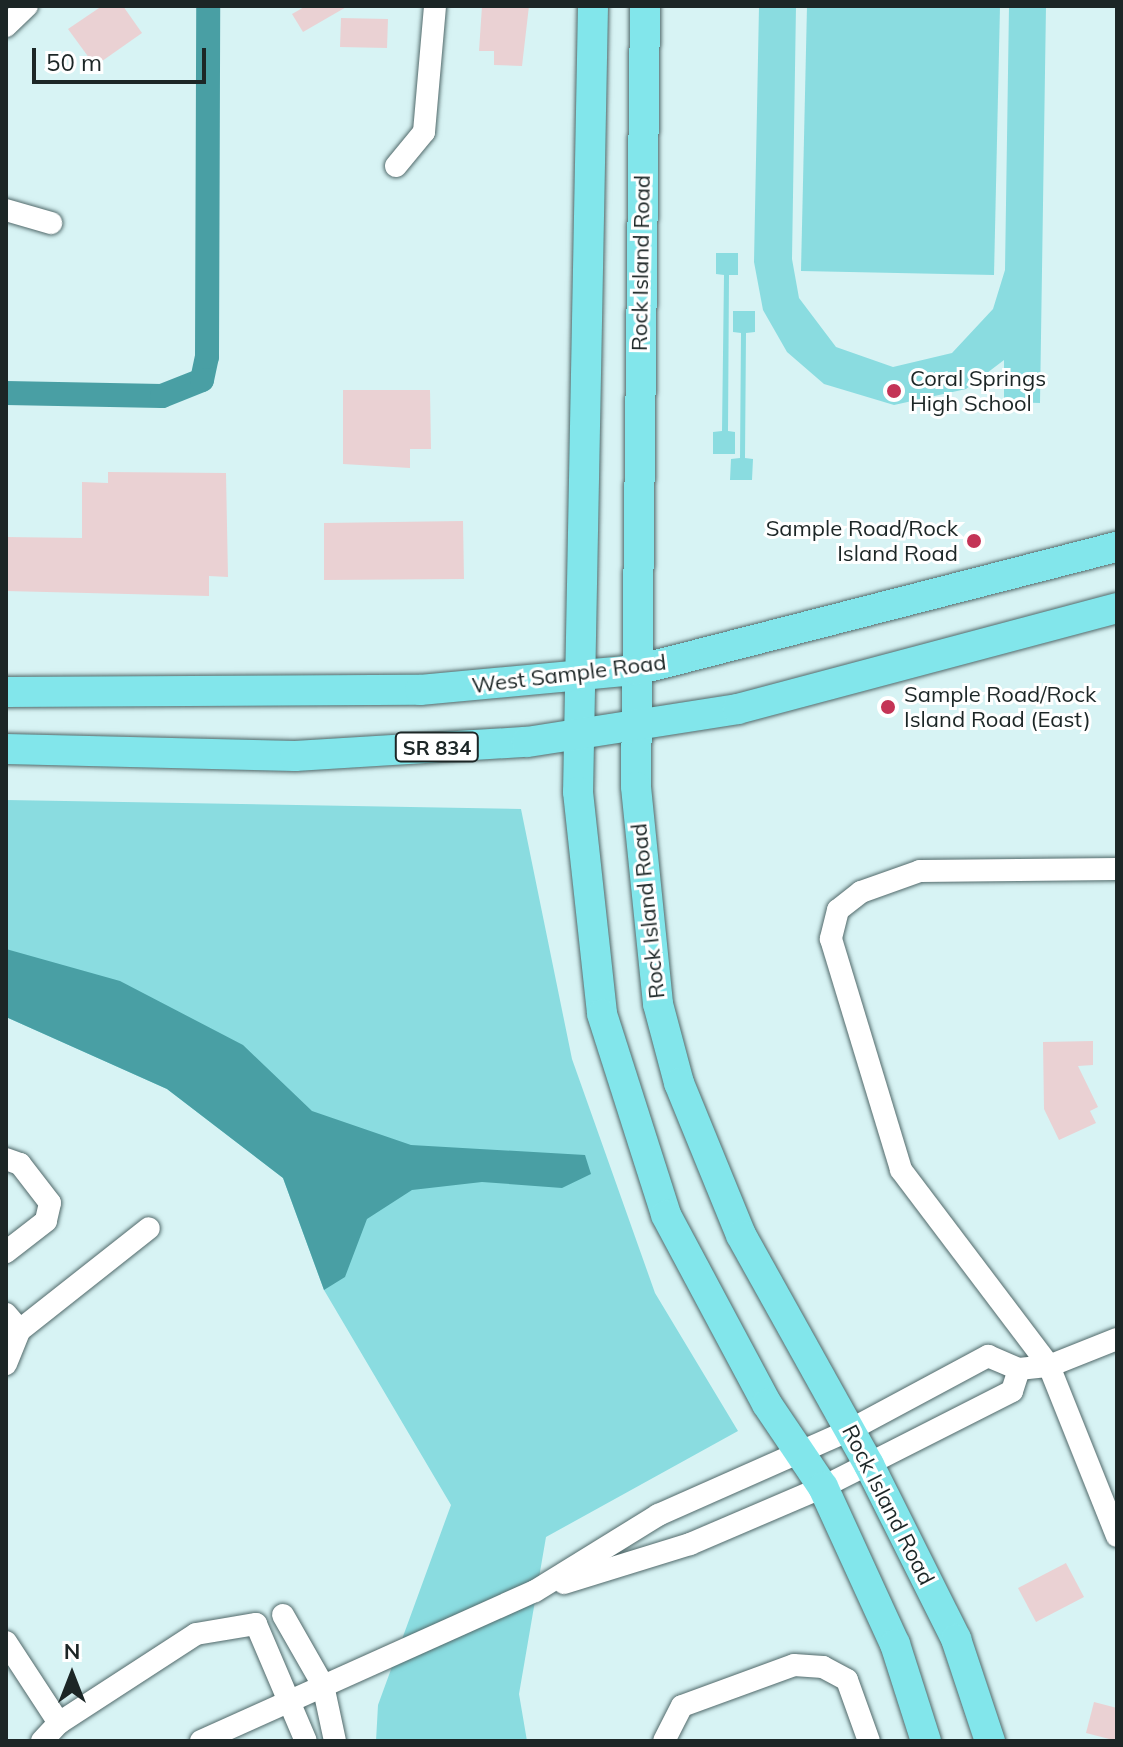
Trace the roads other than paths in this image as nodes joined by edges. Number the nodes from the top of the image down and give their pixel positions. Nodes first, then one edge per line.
1 (27, 6) edge
2 (435, 6) edge
3 (593, 6) edge
4 (645, 6) edge
5 (6, 26) edge
6 (396, 166) dead end
7 (6, 210) edge
8 (51, 223) dead end
9 (1117, 547) edge
10 (1117, 608) edge
11 (637, 670) junction
12 (581, 677) junction
13 (6, 692) edge
14 (637, 726) junction
15 (579, 732) junction
16 (6, 749) edge
17 (1117, 869) edge
18 (6, 1159) edge
19 (149, 1228) dead end
20 (6, 1252) edge
21 (13, 1322) edge
22 (1117, 1339) edge
23 (6, 1364) edge
24 (1049, 1366) junction
25 (1019, 1369) junction
26 (850, 1430) junction
27 (801, 1451) junction
28 (869, 1465) junction
29 (823, 1487) junction
30 (1117, 1536) edge
31 (535, 1591) junction
32 (283, 1615) dead end
33 (6, 1642) edge
34 (323, 1685) junction
35 (287, 1701) junction
36 (59, 1723) junction
37 (665, 1736) edge
38 (42, 1741) edge
39 (201, 1741) edge
40 (306, 1741) edge
41 (335, 1741) edge
42 (869, 1741) edge
43 (926, 1741) edge
44 (990, 1741) edge

1 - 5 street
2 - 6 street
3 - 12 main road
4 - 11 main road, Rock Island Road
7 - 8 street
9 - 11 main road, West Sample Road
10 - 14 main road, SR 834
11 - 12 main road, West Sample Road
11 - 14 main road, Rock Island Road
12 - 13 main road, West Sample Road
12 - 15 main road
14 - 15 main road, SR 834
14 - 26 main road, Rock Island Road
15 - 16 main road, SR 834
15 - 27 main road
17 - 24 street
18 - 20 street
19 - 21 street
21 - 23 street
22 - 24 street
24 - 25 street
24 - 30 street
25 - 26 street
25 - 28 street
26 - 27 street
26 - 28 main road, Rock Island Road
27 - 29 main road
27 - 31 street
28 - 29 street
28 - 44 main road, Rock Island Road
29 - 31 street
29 - 43 main road
31 - 34 street
32 - 34 street
33 - 36 street
34 - 35 street
34 - 41 street
35 - 36 street
35 - 39 street
35 - 40 street
36 - 38 street
37 - 42 street

